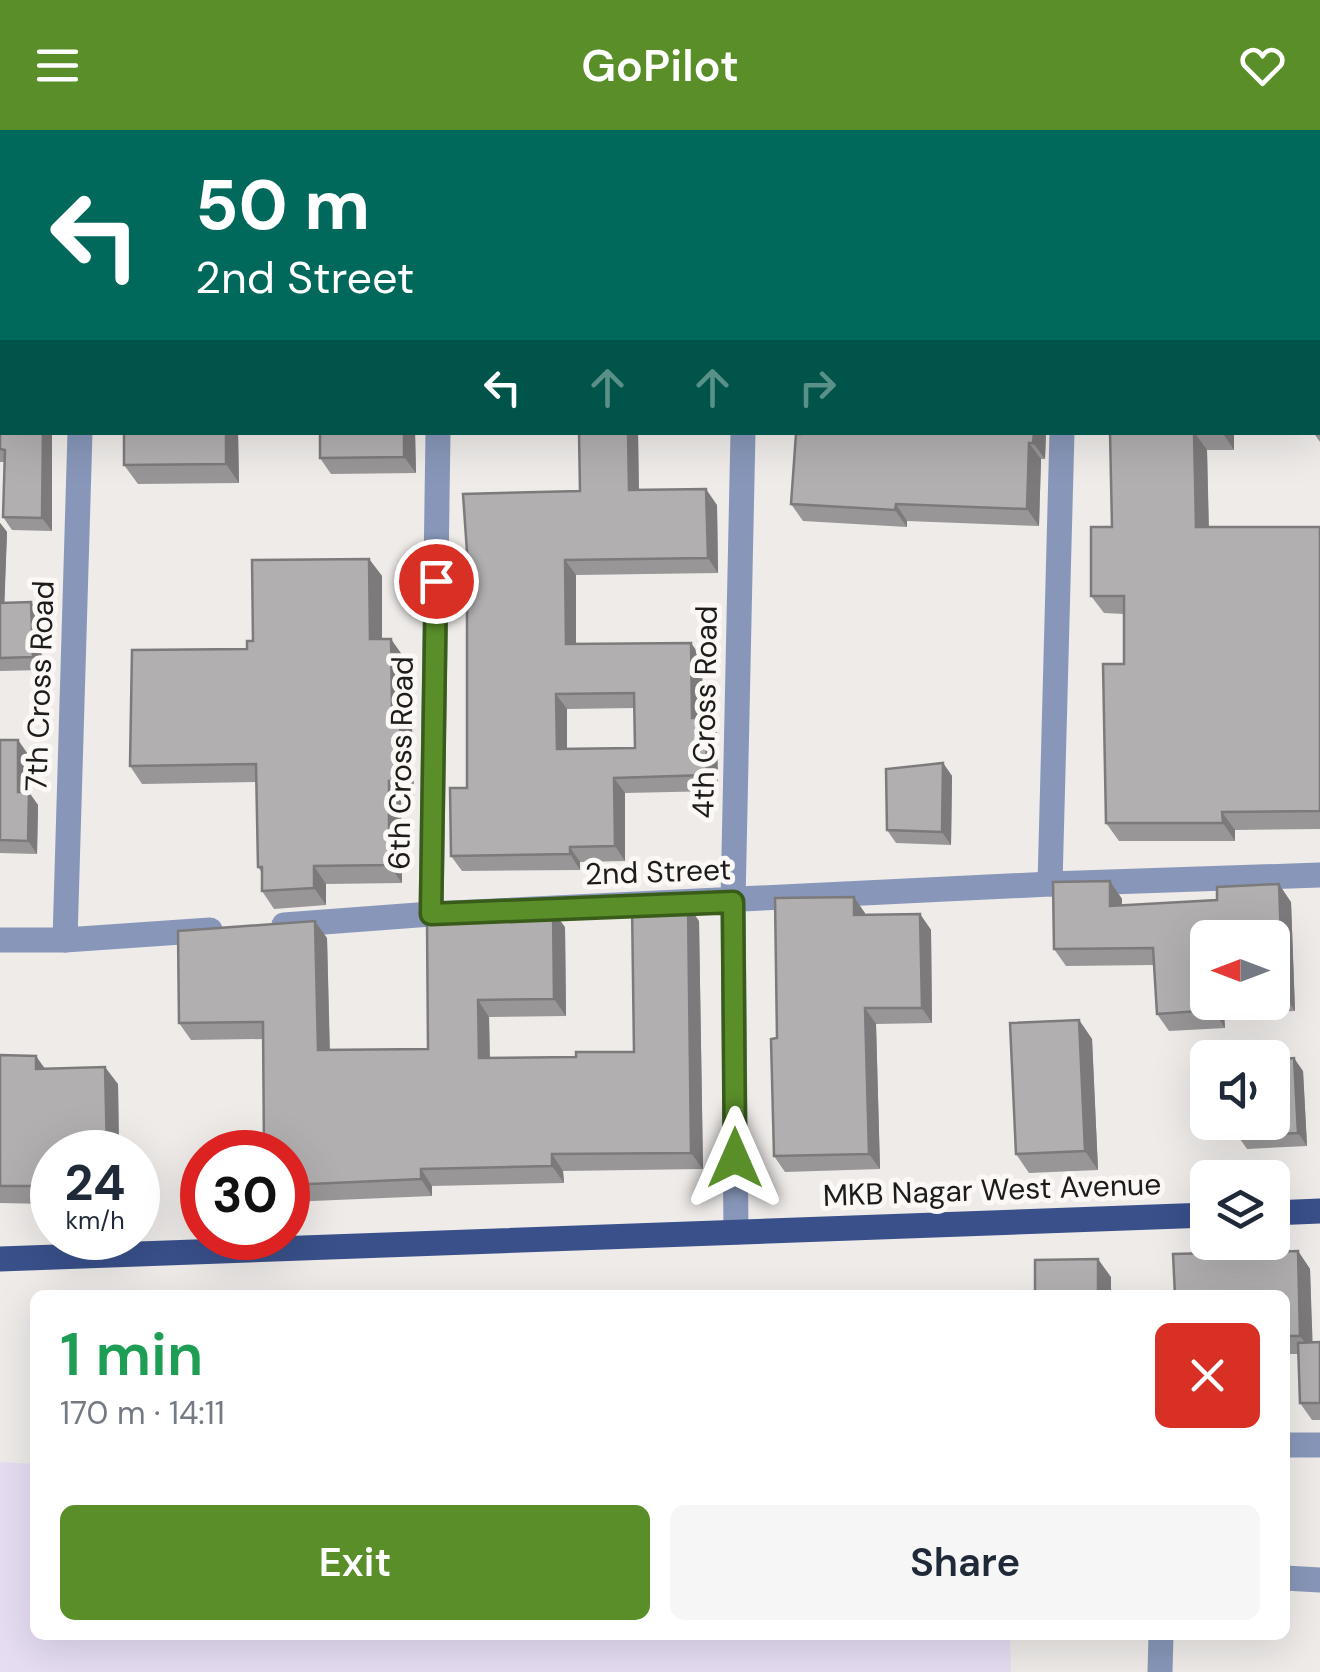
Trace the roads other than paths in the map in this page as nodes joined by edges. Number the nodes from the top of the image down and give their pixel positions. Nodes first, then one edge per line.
1 (80, 435) edge
2 (438, 435) edge
3 (743, 435) edge
4 (1062, 435) edge
5 (1320, 875) edge
6 (1050, 884) junction
7 (733, 902) junction
8 (431, 914) junction
9 (0, 940) edge
10 (66, 940) junction
11 (1320, 1211) edge
12 (1290, 1212) edge
13 (1190, 1216) edge
14 (736, 1232) junction
15 (0, 1258) edge
16 (1290, 1444) edge
17 (1320, 1445) edge
18 (1290, 1578) edge
19 (1320, 1580) edge
20 (1161, 1640) edge
21 (1160, 1672) edge

1 - 10 street, 7th Cross Road
2 - 8 street, 6th Cross Road
3 - 7 street, 4th Cross Road
4 - 6 street
5 - 6 street, 2nd Street
6 - 7 street, 2nd Street
7 - 8 street, 2nd Street
7 - 14 street, 4th Cross Road
8 - 10 street, 2nd Street
9 - 10 street, 2nd Street
11 - 12 main road
13 - 14 main road, MKB Nagar West Avenue
14 - 15 main road, MKB Nagar West Avenue
16 - 17 street
18 - 19 street
20 - 21 street

